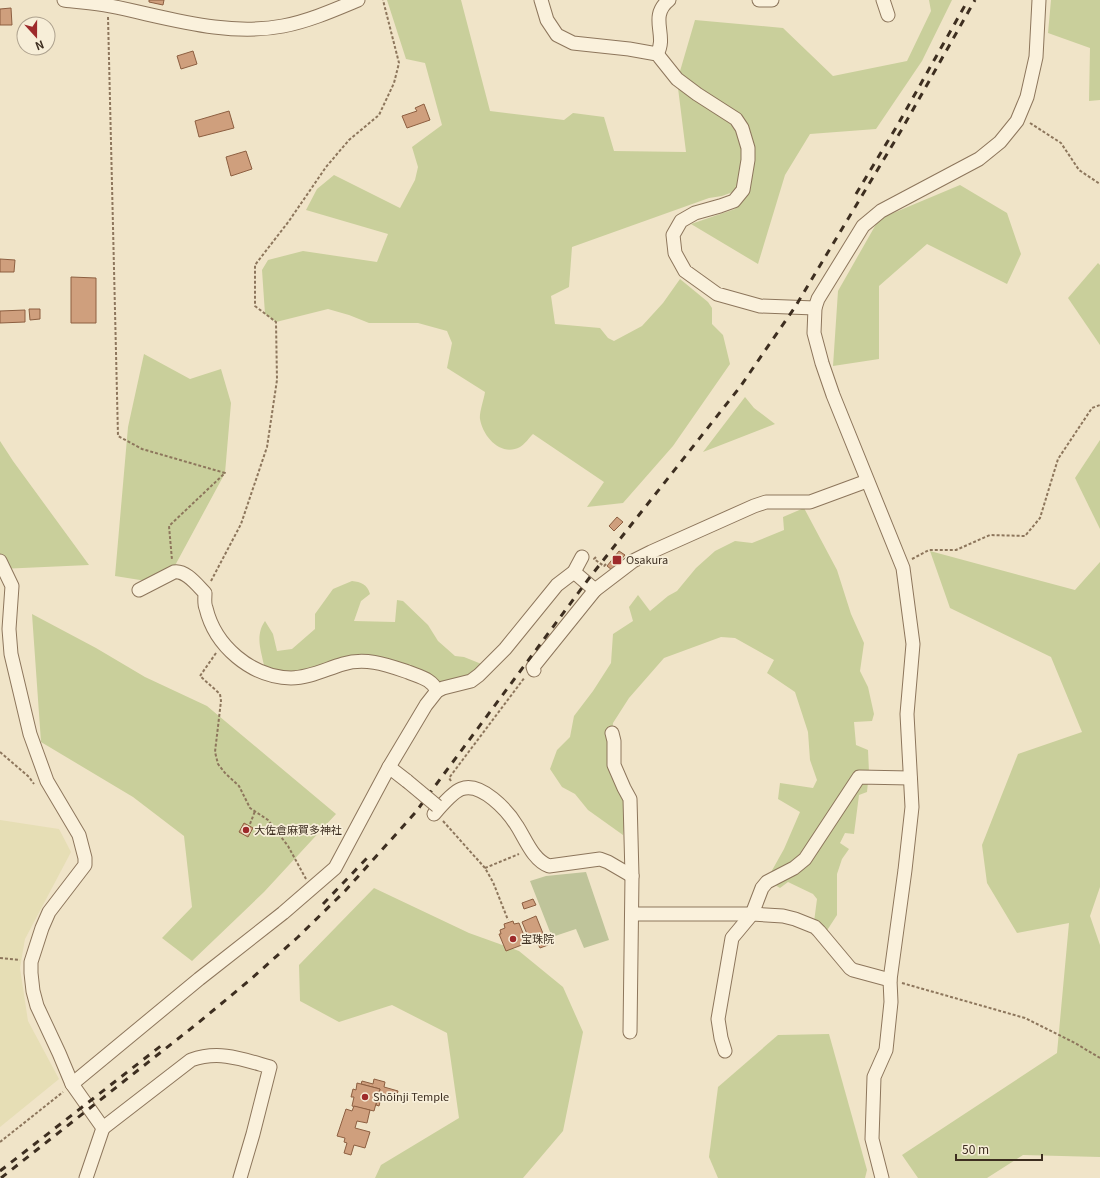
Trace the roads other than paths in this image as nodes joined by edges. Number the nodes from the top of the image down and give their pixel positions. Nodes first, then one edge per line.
1 (64, 0) edge
2 (358, 0) edge
3 (541, 0) edge
4 (669, 0) edge
5 (759, 0) edge
6 (772, 0) edge
7 (882, 0) edge
8 (1039, 0) edge
9 (888, 15) dead end
10 (657, 54) junction
11 (815, 308) junction
12 (867, 481) junction
13 (588, 558) road end
14 (0, 561) edge
15 (574, 572) junction
16 (139, 590) dead end
17 (595, 590) junction
18 (534, 668) road end
19 (438, 691) junction
20 (612, 733) dead end
21 (389, 767) junction
22 (910, 778) junction
23 (632, 876) junction
24 (632, 914) junction
25 (752, 914) junction
26 (890, 980) junction
27 (630, 1032) dead end
28 (725, 1051) dead end
29 (72, 1084) junction
30 (103, 1128) junction
31 (86, 1178) edge
32 (240, 1178) edge
33 (882, 1178) edge

1 - 2 street
3 - 10 street
4 - 10 street
5 - 6 street
7 - 9 street
8 - 11 street
10 - 11 street
11 - 12 street
12 - 17 street
12 - 22 street
13 - 15 street
14 - 29 street
15 - 17 street
15 - 19 street
16 - 19 street
17 - 18 street
19 - 21 street
20 - 23 street
21 - 23 street, bridge
21 - 29 street
22 - 25 street
22 - 26 street
23 - 24 street
24 - 25 street
24 - 27 street
25 - 26 street
25 - 28 street
26 - 33 street
29 - 30 street
30 - 31 street
30 - 32 street

